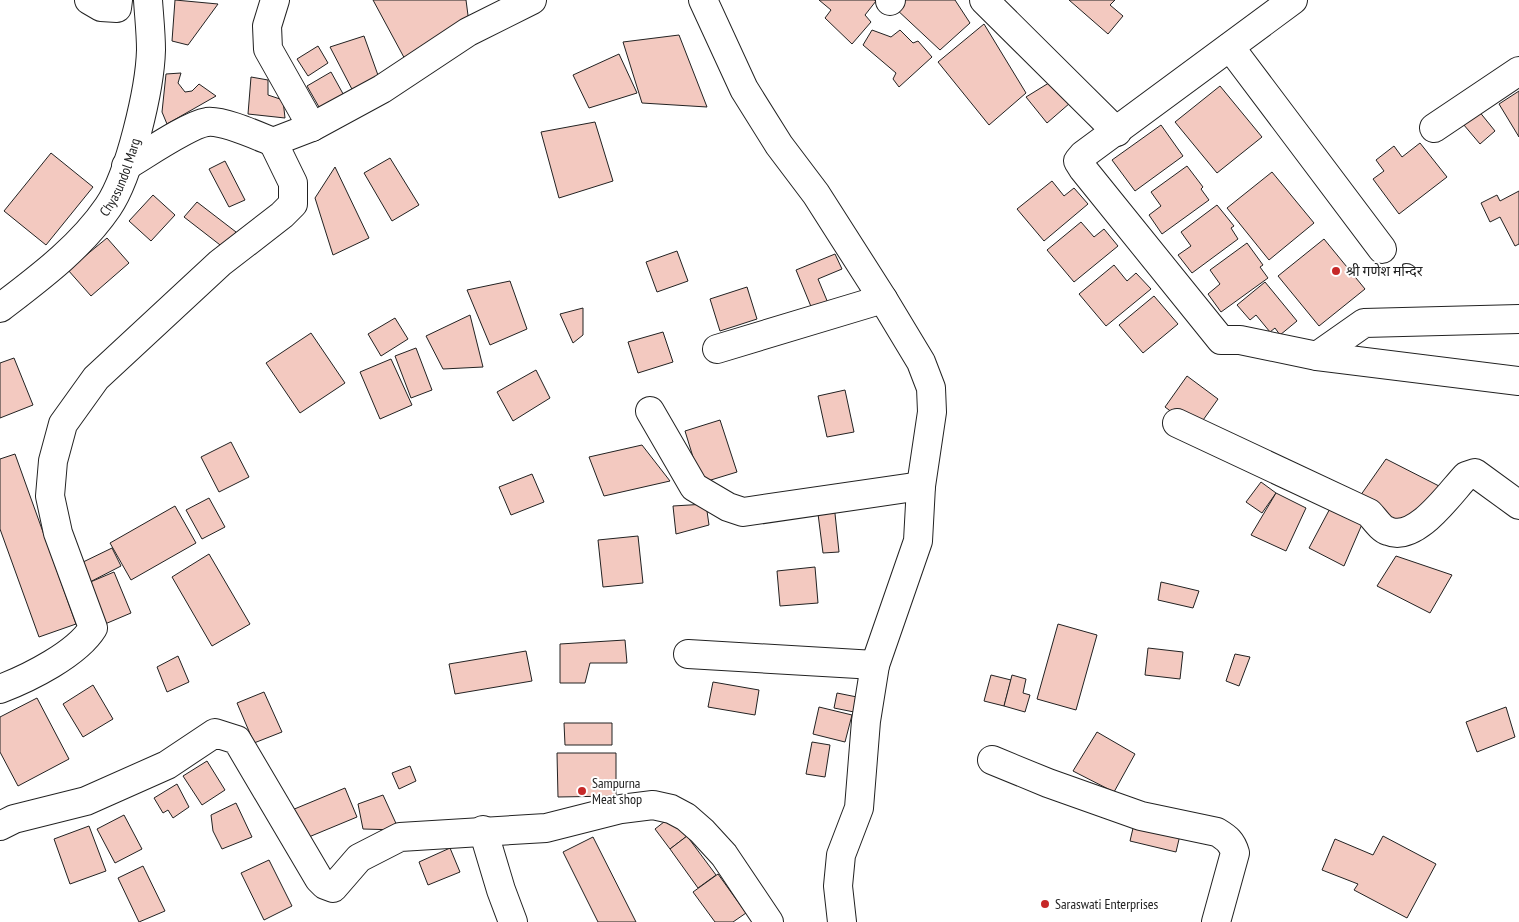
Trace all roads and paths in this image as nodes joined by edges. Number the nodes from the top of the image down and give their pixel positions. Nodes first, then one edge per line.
1 (89, 0) edge
2 (118, 0) edge
3 (148, 0) edge
4 (275, 0) edge
5 (532, 0) edge
6 (703, 0) edge
7 (984, 0) edge
8 (1293, 0) edge
9 (1230, 47) junction
10 (1519, 71) edge
11 (312, 127) junction
12 (1434, 128) dead end
13 (1117, 132) junction
14 (273, 142) junction
15 (126, 166) junction
16 (1382, 249) dead end
17 (883, 299) junction
18 (0, 308) edge
19 (1519, 319) edge
20 (717, 349) dead end
21 (1317, 356) junction
22 (1519, 380) edge
23 (650, 411) dead end
24 (1177, 423) dead end
25 (921, 486) junction
26 (1519, 505) edge
27 (688, 654) dead end
28 (875, 665) junction
29 (0, 689) edge
30 (992, 760) dead end
31 (0, 826) edge
32 (483, 830) junction
33 (513, 922) edge
34 (769, 922) edge
35 (842, 922) edge
36 (1216, 922) edge

1 - 2 street
3 - 15 street, Chyasundol Marg
4 - 11 street
5 - 11 street
6 - 17 street
7 - 13 street
8 - 9 street
9 - 13 street
9 - 16 street
10 - 12 street
11 - 14 street
13 - 21 street
14 - 15 street
14 - 29 street
15 - 18 street, Chyasundol Marg
17 - 20 street
17 - 25 street
19 - 21 street
21 - 22 street
23 - 25 street
24 - 26 street
25 - 28 street
27 - 28 street
28 - 35 street
30 - 36 street
31 - 32 street
32 - 33 street
32 - 34 street

